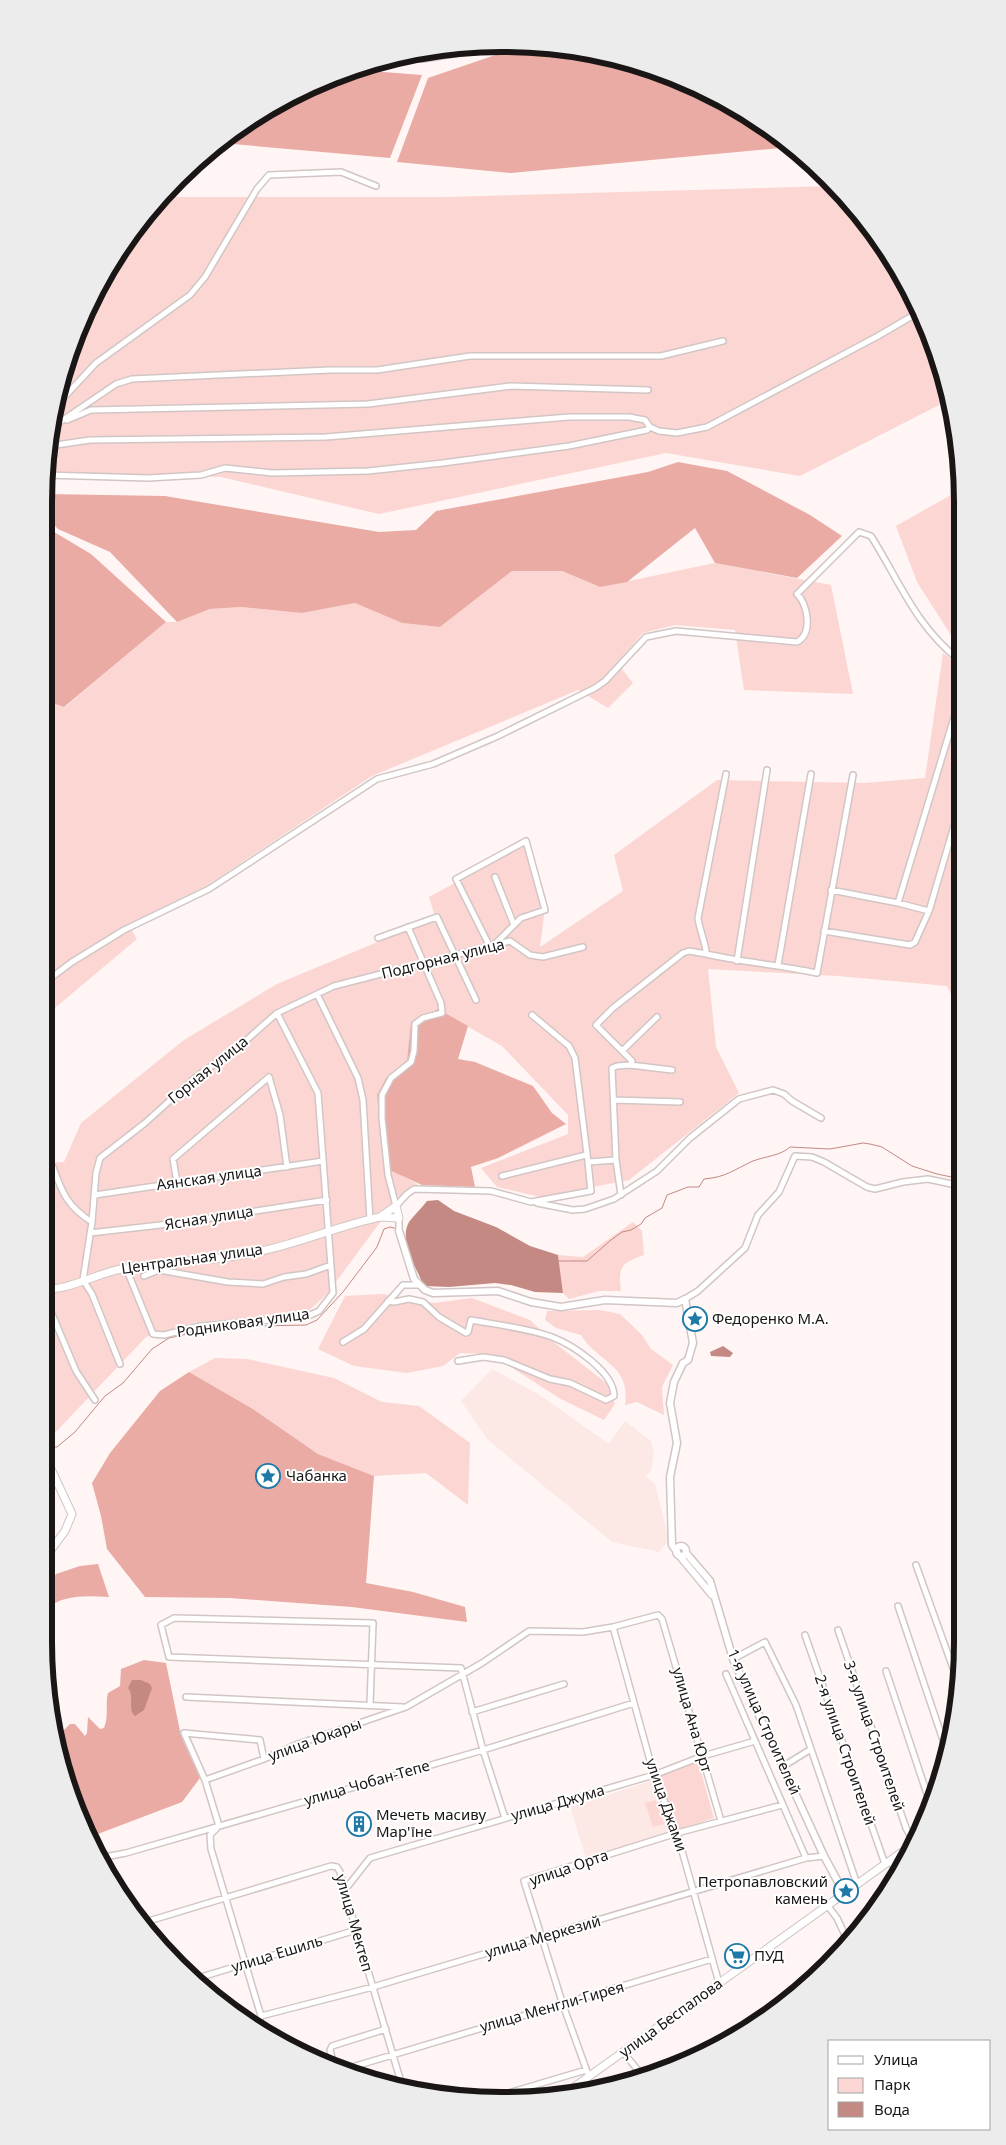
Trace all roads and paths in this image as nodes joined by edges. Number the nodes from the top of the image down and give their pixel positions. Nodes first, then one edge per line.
1 (376, 186) dead end
2 (912, 316) edge
3 (723, 340) dead end
4 (648, 390) dead end
5 (66, 396) edge
6 (62, 421) joint
7 (650, 427) junction
8 (56, 445) edge
9 (53, 475) edge
10 (954, 656) edge
11 (954, 718) edge
12 (767, 770) dead end
13 (726, 774) dead end
14 (811, 774) dead end
15 (853, 775) dead end
16 (954, 829) edge
17 (495, 877) dead end
18 (831, 890) junction
19 (898, 903) junction
20 (929, 911) junction
21 (514, 925) junction
22 (408, 927) junction
23 (824, 932) junction
24 (378, 938) dead end
25 (496, 943) junction
26 (489, 945) junction
27 (583, 947) dead end
28 (456, 954) junction
29 (706, 954) junction
30 (737, 961) junction
31 (424, 963) junction
32 (778, 965) junction
33 (52, 977) edge
34 (357, 980) joint
35 (318, 994) junction
36 (476, 1000) dead end
37 (277, 1013) junction
38 (532, 1015) dead end
39 (657, 1017) dead end
40 (622, 1051) junction
41 (630, 1065) junction
42 (672, 1070) dead end
43 (614, 1100) junction
44 (680, 1102) dead end
45 (821, 1118) dead end
46 (586, 1155) junction
47 (616, 1160) junction
48 (323, 1161) junction
49 (588, 1162) junction
50 (53, 1167) dead end
51 (287, 1167) junction
52 (502, 1176) dead end
53 (177, 1182) junction
54 (954, 1185) edge
55 (95, 1195) junction
56 (621, 1195) junction
57 (327, 1200) junction
58 (531, 1202) junction
59 (396, 1206) junction
60 (380, 1218) junction
61 (399, 1218) junction
62 (370, 1220) junction
63 (92, 1222) junction
64 (329, 1230) junction
65 (399, 1232) joint
66 (90, 1233) junction
67 (331, 1264) junction
68 (156, 1267) junction
69 (126, 1268) junction
70 (144, 1276) dead end
71 (83, 1280) junction
72 (418, 1285) junction
73 (52, 1289) edge
74 (687, 1300) junction
75 (388, 1301) junction
76 (52, 1309) edge
77 (343, 1342) dead end
78 (458, 1361) dead end
79 (120, 1364) dead end
80 (94, 1400) dead end
81 (52, 1471) edge
82 (672, 1544) junction
83 (682, 1546) junction
84 (52, 1548) edge
85 (677, 1553) junction
86 (686, 1553) junction
87 (916, 1565) dead end
88 (898, 1606) dead end
89 (718, 1607) junction
90 (662, 1619) joint
91 (613, 1627) junction
92 (838, 1630) dead end
93 (805, 1635) dead end
94 (733, 1659) junction
95 (370, 1664) junction
96 (953, 1668) edge
97 (886, 1671) dead end
98 (461, 1673) junction
99 (726, 1674) dead end
100 (564, 1684) dead end
101 (186, 1697) dead end
102 (634, 1702) junction
103 (370, 1704) junction
104 (406, 1707) junction
105 (472, 1712) junction
106 (943, 1739) edge
107 (755, 1741) junction
108 (811, 1749) junction
109 (483, 1750) junction
110 (703, 1756) junction
111 (264, 1759) junction
112 (782, 1767) junction
113 (654, 1775) junction
114 (204, 1780) junction
115 (927, 1794) edge
116 (782, 1805) junction
117 (505, 1818) junction
118 (720, 1821) junction
119 (219, 1826) junction
120 (676, 1833) junction
121 (910, 1835) edge
122 (900, 1853) edge
123 (107, 1856) edge
124 (824, 1856) junction
125 (806, 1858) junction
126 (887, 1863) junction
127 (893, 1868) edge
128 (857, 1884) junction
129 (344, 1891) junction
130 (694, 1893) junction
131 (844, 1893) junction
132 (226, 1897) junction
133 (827, 1905) junction
134 (150, 1921) edge
135 (356, 1930) junction
136 (845, 1935) edge
137 (542, 1937) junction
138 (712, 1959) junction
139 (245, 1962) junction
140 (201, 1977) edge
141 (719, 1983) junction
142 (373, 1987) junction
143 (563, 2005) junction
144 (261, 2016) junction
145 (260, 2021) edge
146 (386, 2029) junction
147 (623, 2052) junction
148 (392, 2054) junction
149 (331, 2058) edge
150 (353, 2067) edge
151 (639, 2072) edge
152 (587, 2073) junction
153 (400, 2080) edge
154 (571, 2087) edge
155 (515, 2092) edge

1 - 5 street
2 - 7 street
3 - 6 street
4 - 6 street
7 - 8 street
7 - 9 street
10 - 33 street
11 - 19 street
12 - 30 street
13 - 29 street
14 - 32 street
15 - 18 street
16 - 20 street
17 - 21 street
18 - 19 street
18 - 23 street
19 - 20 street
20 - 23 street
21 - 25 street
21 - 26 street
22 - 24 street
22 - 28 street
22 - 31 street
23 - 32 street
25 - 26 street, Подгорная улица
25 - 27 street, Подгорная улица
26 - 28 street, Подгорная улица
28 - 31 street, Подгорная улица
28 - 36 street
29 - 30 street
29 - 40 street
30 - 32 street
31 - 34 street, Подгорная улица
31 - 59 street
34 - 35 street, Горная улица
35 - 37 street, Горная улица
35 - 62 street
37 - 48 street, Родниковая улица
37 - 55 street, Горная улица
38 - 46 street
39 - 40 street
40 - 41 street
41 - 42 street
41 - 43 street
43 - 44 street
43 - 47 street
45 - 56 street
46 - 49 street
46 - 52 street
47 - 49 street
47 - 56 street
48 - 51 street, Аянская улица
48 - 57 street, Родниковая улица
49 - 58 street
50 - 63 street
51 - 53 street, Аянская улица
51 - 53 street
53 - 55 street, Аянская улица
54 - 74 street
55 - 63 street, Горная улица
56 - 58 street
57 - 64 street, Родниковая улица
57 - 66 street, Ясная улица
58 - 59 street
59 - 60 main road, Центральная улица
59 - 61 main road
60 - 61 main road
60 - 62 main road, Центральная улица
61 - 65 street
62 - 64 main road, Центральная улица
63 - 66 street, Горная улица
64 - 67 street, Родниковая улица
64 - 68 main road, Центральная улица
65 - 72 street
66 - 71 street, Горная улица
67 - 68 street
67 - 69 street, Родниковая улица
68 - 69 main road, Центральная улица
68 - 70 street
69 - 71 main road, Центральная улица
71 - 73 main road, Центральная улица
71 - 79 street
72 - 74 street
72 - 75 street
74 - 82 street
75 - 77 street
75 - 78 street
76 - 80 street
81 - 84 main road
82 - 83 street
82 - 85 street
83 - 85 street
83 - 86 street
85 - 86 street
85 - 89 street
86 - 89 street, 1-я улица Строителей
87 - 96 street
88 - 106 street
89 - 94 street, 1-я улица Строителей
90 - 91 street, улица Юкары
90 - 110 street, улица Ана Юрт
91 - 98 street, улица Юкары
91 - 102 street, улица Джами
92 - 121 street, 3-я улица Строителей
93 - 126 street, 2-я улица Строителей
94 - 108 street, 1-я улица Строителей
94 - 112 street, 1-я улица Строителей
95 - 95 street
95 - 98 street
95 - 103 street
97 - 115 street
98 - 104 street, улица Юкары
98 - 105 street
99 - 107 street
100 - 105 street
101 - 103 street
102 - 109 street, улица Чобан-Тепе
102 - 113 street, улица Джами
103 - 104 street
104 - 111 street, улица Юкары
105 - 109 street
107 - 110 street, улица Джума
107 - 116 street
108 - 112 street
108 - 128 street, 1-я улица Строителей
109 - 117 street
109 - 119 street, улица Чобан-Тепе
110 - 113 street, улица Джума
110 - 118 street, улица Ана Юрт
111 - 114 street, улица Юкары
111 - 114 street
112 - 124 street, 1-я улица Строителей
113 - 117 street, улица Джума
113 - 120 street, улица Джами
114 - 119 street
116 - 118 street, улица Орта
116 - 125 street
117 - 129 street, улица Джума
118 - 120 street, улица Орта
119 - 123 street, улица Чобан-Тепе
119 - 132 street
120 - 130 street, улица Джами
120 - 137 street, улица Орта
122 - 126 main road, улица Беспалова
124 - 125 street, улица Меркезий
124 - 131 street, 1-я улица Строителей
125 - 130 street, улица Меркезий
126 - 127 street, 2-я улица Строителей
126 - 128 main road, улица Беспалова
128 - 131 main road, улица Беспалова
129 - 132 street, улица Мектеп
129 - 135 street, улица Мектеп
130 - 137 street, улица Меркезий
130 - 138 street, улица Джами
131 - 133 main road, улица Беспалова
132 - 134 street, улица Мектеп
132 - 139 street
133 - 136 street
133 - 141 main road, улица Беспалова
135 - 139 street, улица Ешиль
135 - 142 street, улица Мектеп
137 - 142 street, улица Меркезий
137 - 143 street, улица Орта
138 - 141 street, улица Джами
138 - 143 street, улица Менгли-Гирея
139 - 140 street, улица Ешиль
139 - 144 street
141 - 147 main road, улица Беспалова
142 - 144 street, улица Меркезий
142 - 146 street, улица Мектеп
143 - 148 street, улица Менгли-Гирея
143 - 152 street, улица Орта
144 - 145 street
146 - 148 street, улица Мектеп
146 - 149 street
147 - 151 street
147 - 152 main road, улица Беспалова
148 - 150 street, улица Менгли-Гирея
148 - 153 street, улица Мектеп
152 - 154 main road, улица Беспалова
152 - 155 street

